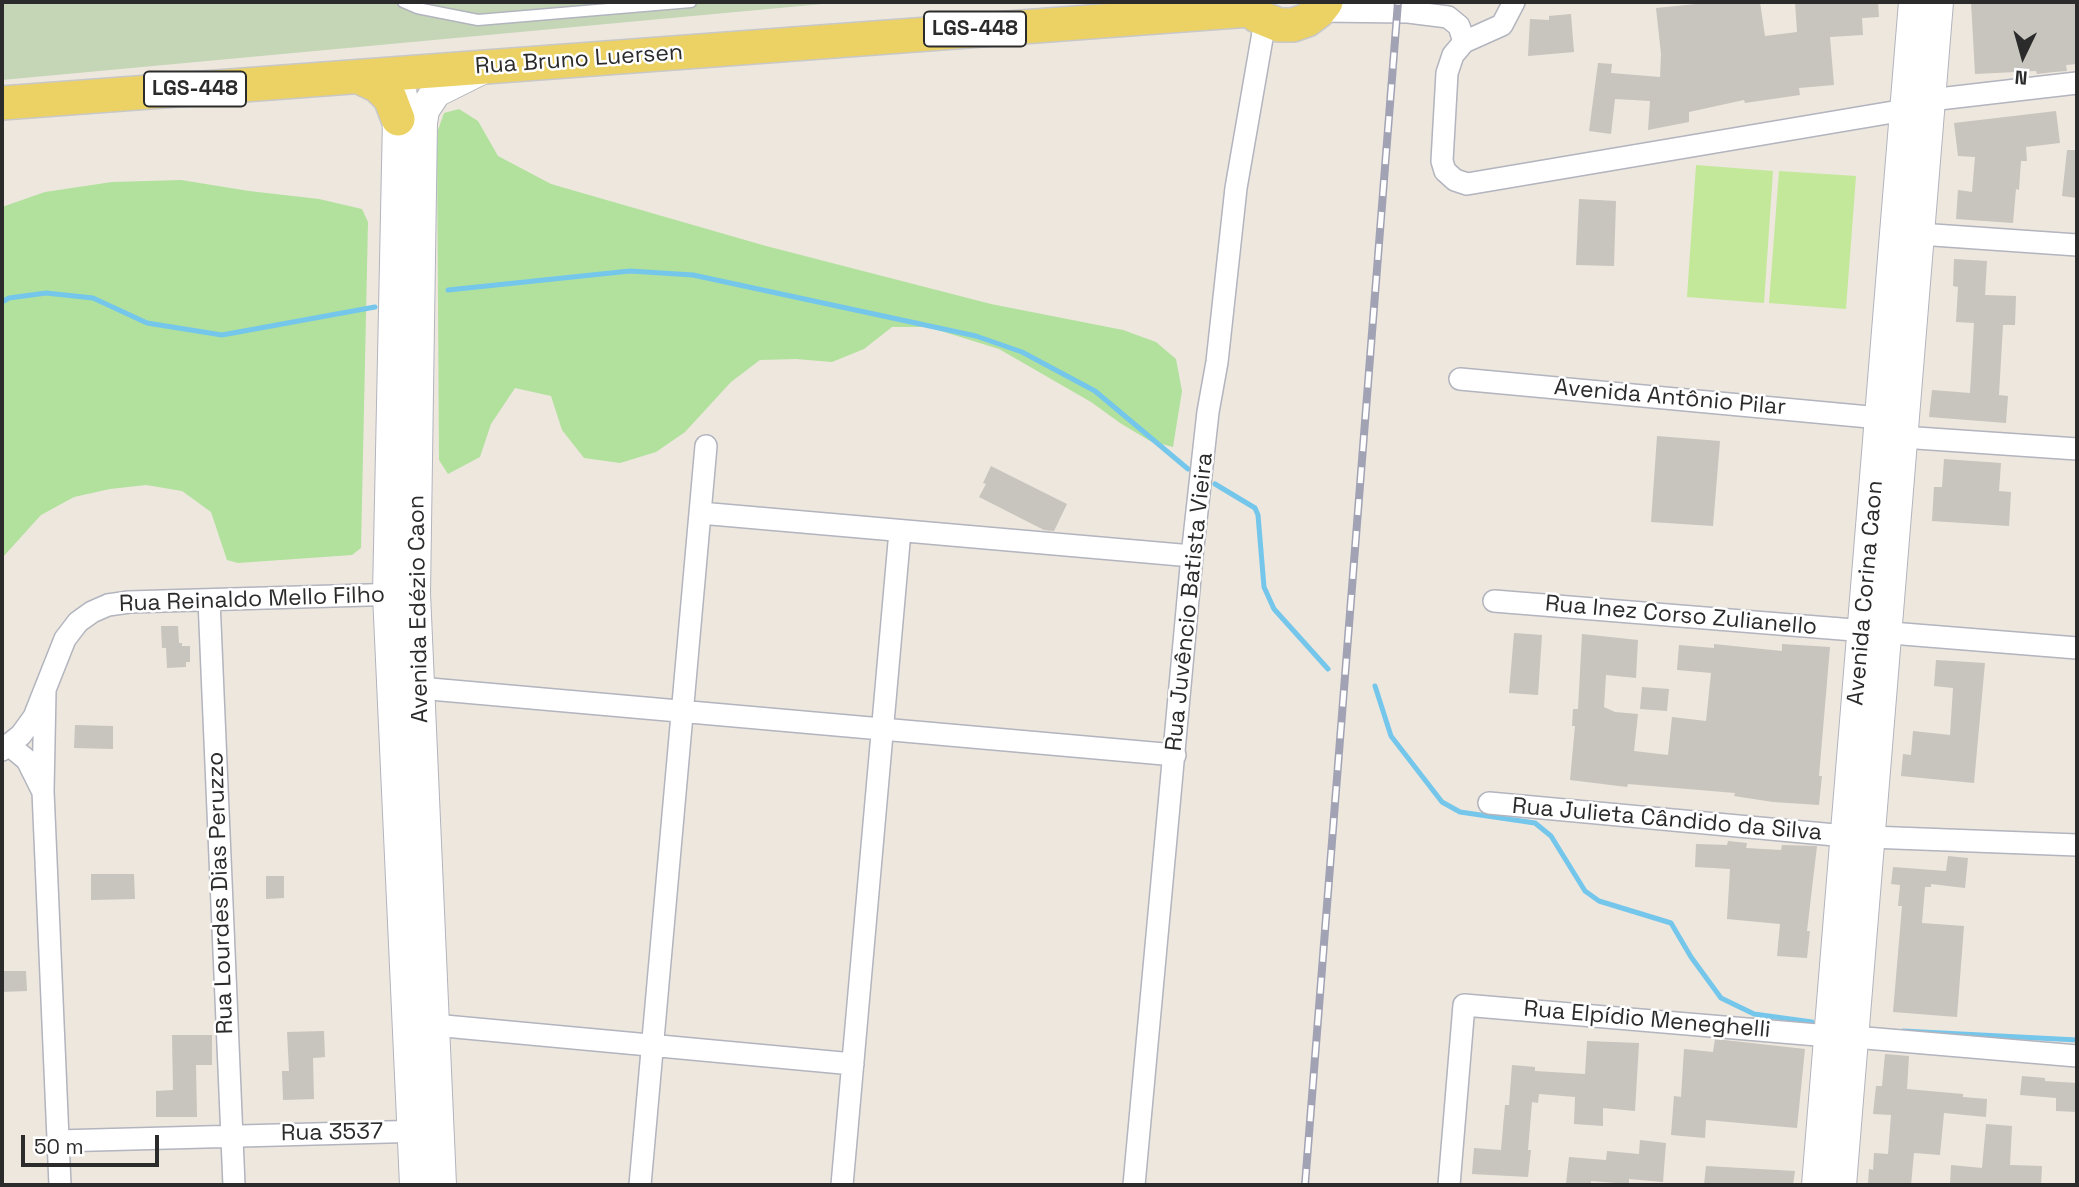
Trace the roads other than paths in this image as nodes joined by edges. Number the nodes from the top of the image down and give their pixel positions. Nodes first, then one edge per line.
1 (403, 2) edge
2 (691, 2) edge
3 (1186, 2) edge
4 (1352, 2) edge
5 (1514, 2) edge
6 (1914, 2) edge
7 (1938, 2) edge
8 (1322, 7) edge
9 (1253, 11) edge
10 (1134, 14) junction
11 (1464, 42) junction
12 (486, 67) junction
13 (414, 73) junction
14 (359, 77) junction
15 (2077, 83) edge
16 (2, 103) edge
17 (1918, 105) junction
18 (398, 119) junction
19 (1919, 234) junction
20 (2077, 245) edge
21 (1460, 379) dead end
22 (1891, 427) junction
23 (706, 446) dead end
24 (2077, 449) edge
25 (700, 513) junction
26 (900, 531) junction
27 (1192, 556) junction
28 (402, 594) junction
29 (209, 600) junction
30 (1494, 601) dead end
31 (1874, 632) junction
32 (2077, 648) edge
33 (419, 688) junction
34 (45, 691) junction
35 (682, 711) junction
36 (883, 729) junction
37 (6, 747) edge
38 (1175, 755) junction
39 (43, 791) junction
40 (1489, 803) dead end
41 (1858, 837) junction
42 (2077, 845) edge
43 (434, 1025) junction
44 (1841, 1037) junction
45 (653, 1045) junction
46 (2077, 1056) edge
47 (853, 1064) junction
48 (426, 1131) junction
49 (232, 1136) junction
50 (58, 1141) junction
51 (60, 1185) edge
52 (234, 1185) edge
53 (415, 1185) edge
54 (441, 1185) edge
55 (640, 1185) edge
56 (842, 1185) edge
57 (1135, 1185) edge
58 (1449, 1185) edge
59 (1817, 1185) edge
60 (1841, 1185) edge

1 - 2 lane
3 - 10 main road, Rua Bruno Luersen / LGS-448
4 - 8 main road, Rua Bruno Luersen
5 - 11 street
6 - 17 main road, Avenida Corina Caon
7 - 17 main road, Avenida Corina Caon
8 - 9 main road, Rua Bruno Luersen
8 - 11 street
9 - 10 main road, Rua Bruno Luersen / LGS-448
9 - 27 street, Rua Juvêncio Batista Vieira
10 - 12 main road, Rua Bruno Luersen / LGS-448
11 - 17 street
12 - 13 main road, Rua Bruno Luersen / LGS-448
12 - 28 main road, Avenida Edézio Caon
13 - 14 main road, Rua Bruno Luersen / LGS-448
13 - 18 main road, Avenida Edézio Caon
14 - 16 main road, Rua Bruno Luersen / LGS-448
14 - 18 main road
15 - 17 street
17 - 19 main road, Avenida Corina Caon
17 - 22 main road, Avenida Corina Caon
18 - 28 main road, Avenida Edézio Caon
19 - 20 street
19 - 22 main road, Avenida Corina Caon
21 - 22 street, Avenida Antônio Pilar
22 - 24 street, Avenida Antônio Pilar
22 - 31 main road, Avenida Corina Caon
23 - 25 street
25 - 26 street
25 - 35 street
26 - 27 street
26 - 36 street
27 - 38 street, Rua Juvêncio Batista Vieira
28 - 29 street, Rua Reinaldo Mello Filho
28 - 33 main road, Avenida Edézio Caon
28 - 48 main road, Avenida Edézio Caon
29 - 34 street, Rua Reinaldo Mello Filho
29 - 49 street, Rua Lourdes Dias Peruzzo
30 - 31 street, Rua Inez Corso Zulianello
31 - 32 street, Rua Inez Corso Zulianello
31 - 41 main road, Avenida Corina Caon
33 - 35 street
33 - 43 main road, Avenida Edézio Caon
34 - 37 street, Rua Reinaldo Mello Filho
34 - 39 street
35 - 36 street
35 - 45 street
36 - 38 street
36 - 47 street
37 - 39 street
38 - 57 street, Rua Juvêncio Batista Vieira
39 - 50 street
40 - 41 street, Rua Julieta Cândido da Silva
41 - 42 street, Rua Julieta Cândido da Silva
41 - 44 main road, Avenida Corina Caon
43 - 45 street
43 - 48 main road, Avenida Edézio Caon
44 - 46 street, Rua Elpídio Meneghelli
44 - 58 street, Rua Elpídio Meneghelli
44 - 59 main road, Avenida Corina Caon
44 - 60 main road, Avenida Corina Caon
45 - 47 street
45 - 55 street
47 - 56 street
48 - 49 street, Rua 3537
48 - 53 main road, Avenida Edézio Caon
48 - 54 main road, Avenida Edézio Caon
49 - 50 street, Rua 3537
49 - 52 street, Rua Lourdes Dias Peruzzo
50 - 51 street

